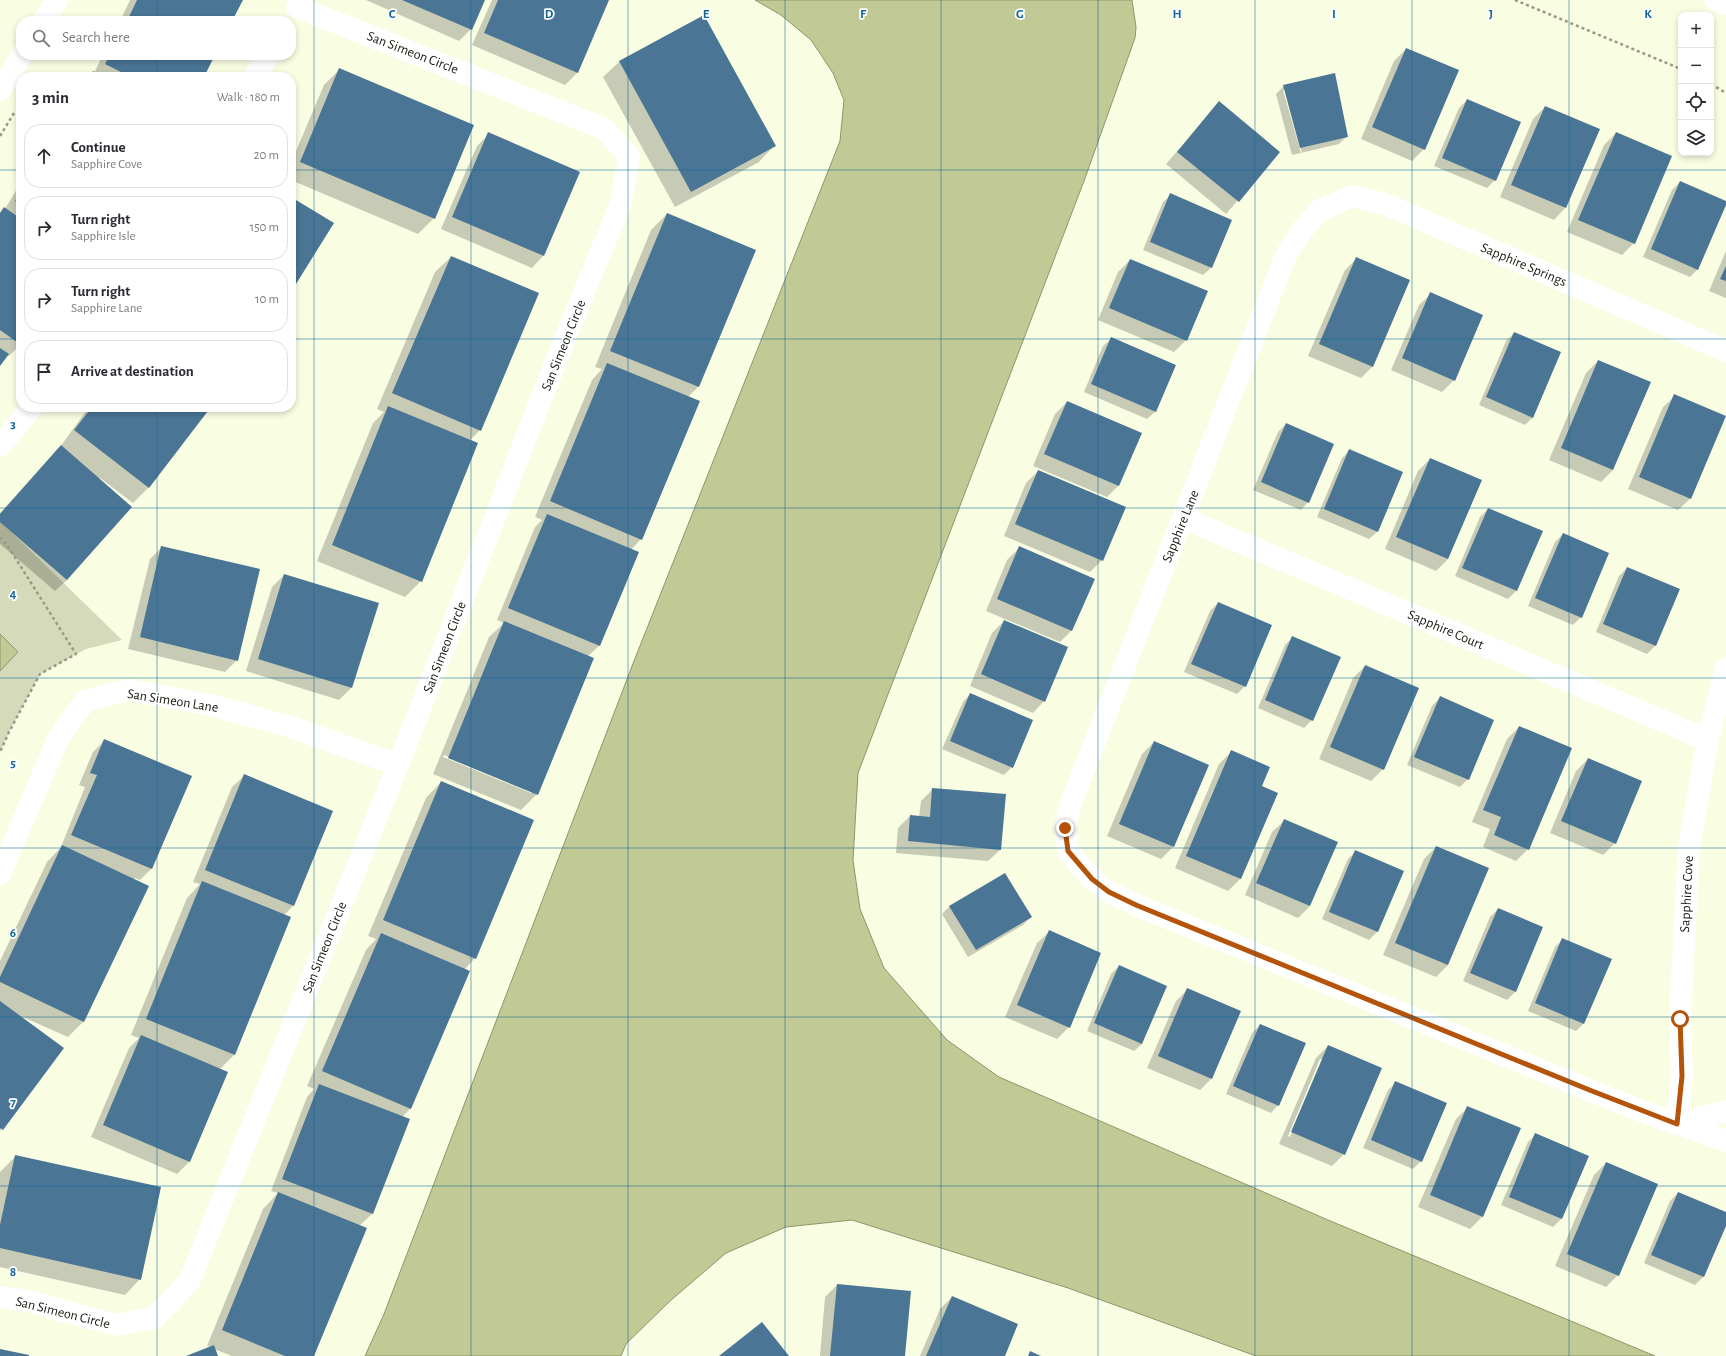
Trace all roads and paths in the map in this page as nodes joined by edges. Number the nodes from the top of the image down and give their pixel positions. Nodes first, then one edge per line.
1 (57, 0) edge
2 (1515, 0) edge
3 (1714, 0) edge
4 (1726, 4) edge
5 (295, 9) edge
6 (47, 16) edge
7 (19, 60) edge
8 (265, 60) edge
9 (1678, 68) edge
10 (258, 72) edge
11 (1714, 86) edge
12 (0, 90) edge
13 (1726, 93) edge
14 (16, 111) edge
15 (0, 136) edge
16 (1320, 210) joint
17 (1726, 351) edge
18 (28, 412) edge
19 (0, 446) edge
20 (1183, 518) junction
21 (0, 537) edge
22 (1726, 668) edge
23 (1708, 740) junction
24 (0, 752) edge
25 (398, 765) junction
26 (0, 874) edge
27 (1726, 1111) edge
28 (1677, 1124) junction
29 (1726, 1141) edge
30 (0, 1297) edge

1 - 6 street
2 - 9 path
3 - 4 street
5 - 25 street, San Simeon Circle
7 - 12 street
8 - 10 street
11 - 13 path
14 - 15 path
16 - 17 street, Sapphire Springs
16 - 20 street, Sapphire Lane
18 - 19 street
20 - 23 street, Sapphire Court
20 - 28 street, Sapphire Lane
21 - 24 path
22 - 23 street, Sapphire Cove
23 - 28 street, Sapphire Cove
25 - 26 street, San Simeon Lane
25 - 30 street, San Simeon Circle
27 - 28 street
28 - 29 street

